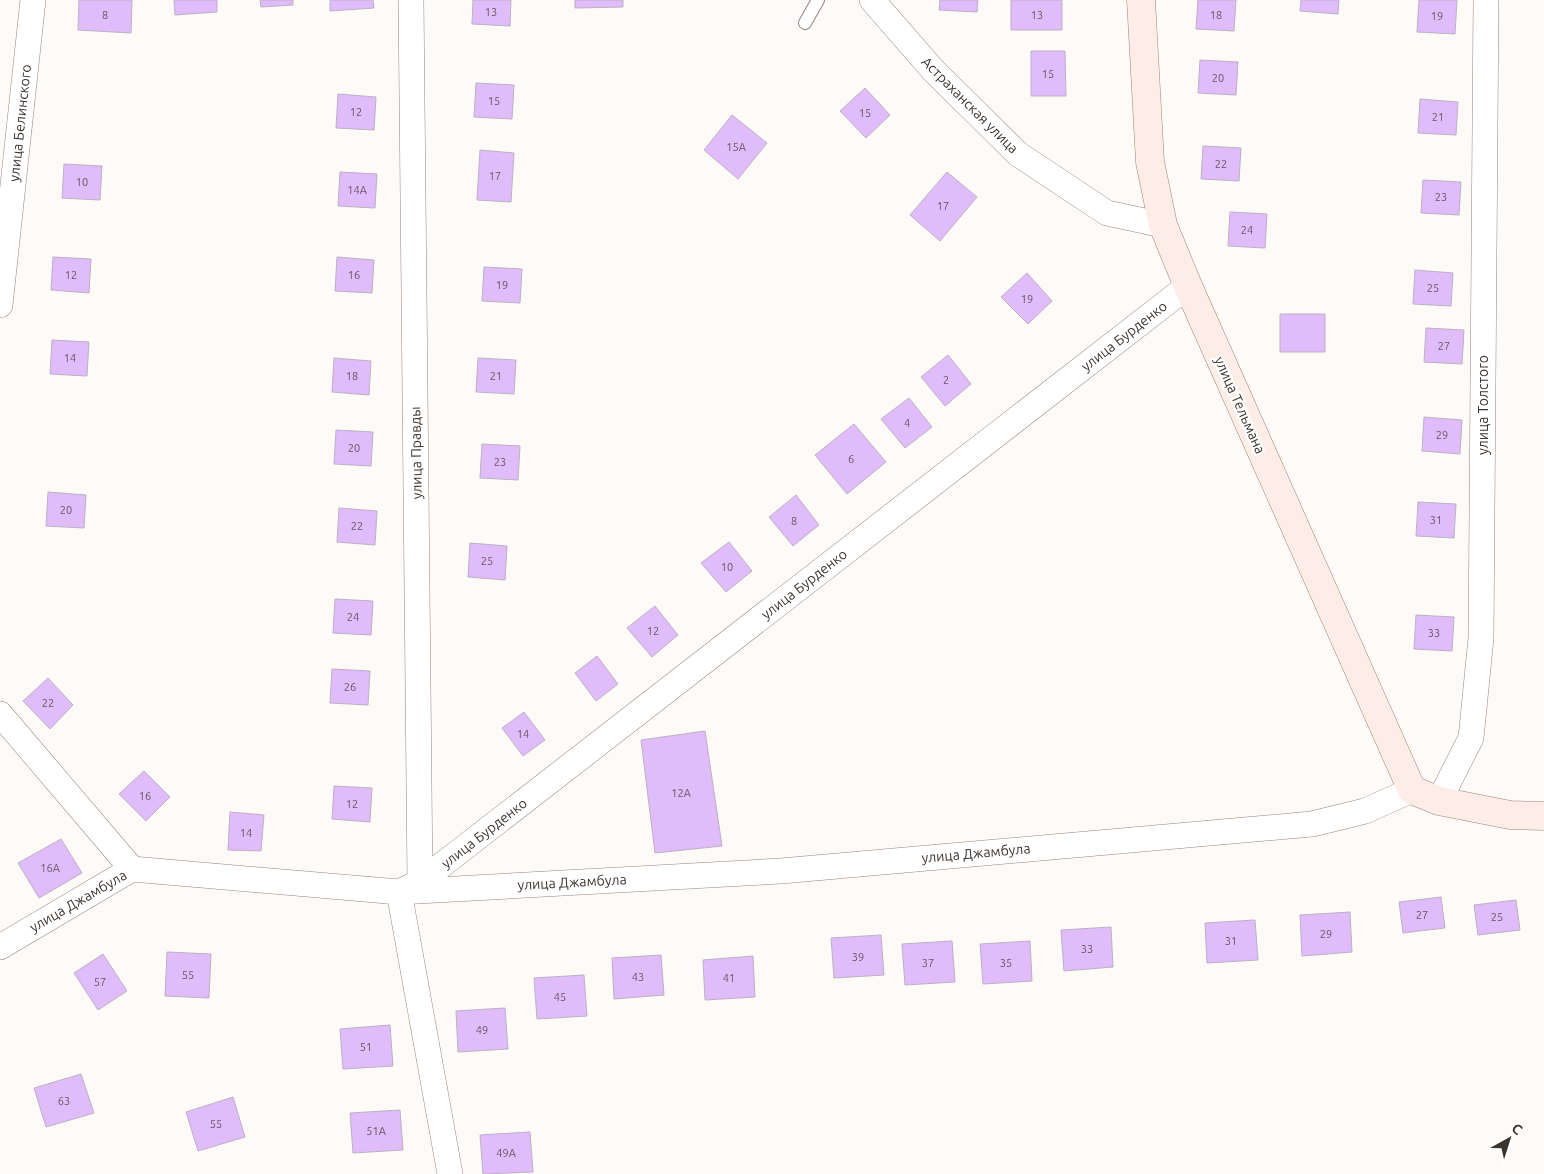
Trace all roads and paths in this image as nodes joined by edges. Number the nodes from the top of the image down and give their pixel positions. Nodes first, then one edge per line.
1 (33, 0) edge
2 (411, 0) edge
3 (818, 0) edge
4 (872, 0) edge
5 (1142, 0) edge
6 (1486, 0) edge
7 (805, 22) dead end
8 (1164, 225) junction
9 (1188, 286) junction
10 (0, 305) edge
11 (0, 714) edge
12 (1412, 790) junction
13 (1439, 801) junction
14 (1544, 816) edge
15 (132, 870) junction
16 (409, 887) junction
17 (0, 947) edge
18 (450, 1174) edge

1 - 10 street, улица Белинского
2 - 16 street, улица Правды
3 - 7 lane
4 - 8 street, Астраханская улица
5 - 8 main road, улица Тельмана
6 - 13 street, улица Толстого
8 - 9 main road, улица Тельмана
9 - 12 main road, улица Тельмана
9 - 16 street, улица Бурденко
11 - 15 street
12 - 13 main road
12 - 16 street, улица Джамбула
13 - 14 main road
15 - 16 street, улица Джамбула
15 - 17 street, улица Джамбула
16 - 18 street

